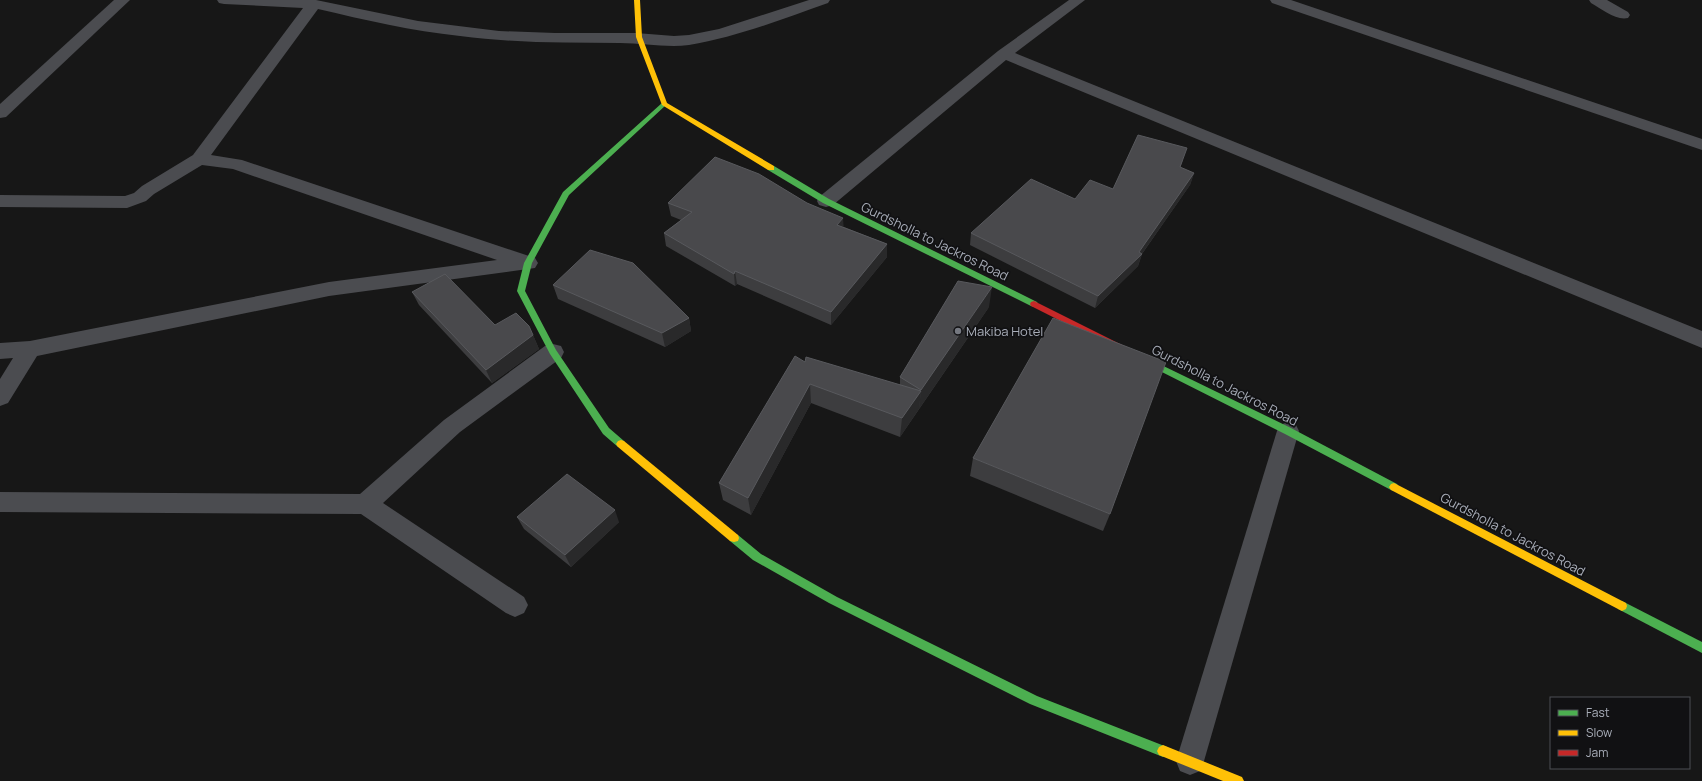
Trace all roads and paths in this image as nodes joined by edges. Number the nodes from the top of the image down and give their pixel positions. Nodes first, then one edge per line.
1 (123, 0) edge
2 (224, 0) edge
3 (637, 0) edge
4 (822, 0) edge
5 (1078, 0) edge
6 (1277, 0) edge
7 (1596, 0) edge
8 (314, 4) junction
9 (1623, 15) dead end
10 (639, 37) junction
11 (1004, 54) junction
12 (664, 104) junction
13 (0, 113) edge
14 (1702, 146) edge
15 (199, 159) junction
16 (0, 201) edge
17 (826, 201) junction
18 (528, 263) junction
19 (1702, 340) edge
20 (30, 348) junction
21 (0, 351) edge
22 (553, 352) junction
23 (0, 397) edge
24 (1288, 431) junction
25 (0, 502) edge
26 (365, 504) junction
27 (515, 605) dead end
28 (1702, 648) edge
29 (1190, 761) junction
30 (1238, 781) edge

1 - 13 street
2 - 8 street
3 - 10 street
4 - 10 street
5 - 11 street
6 - 14 street
7 - 9 street
8 - 10 street
8 - 15 street
10 - 12 street
11 - 17 street
11 - 19 street
12 - 17 street, Gurdsholla to Jackros Road
12 - 18 street
15 - 16 street
15 - 18 street
17 - 24 street, Gurdsholla to Jackros Road
18 - 20 street
18 - 22 street
20 - 21 street
20 - 23 street
22 - 26 street
22 - 29 street
24 - 28 street, Gurdsholla to Jackros Road
24 - 29 street
25 - 26 street
26 - 27 street
29 - 30 street

